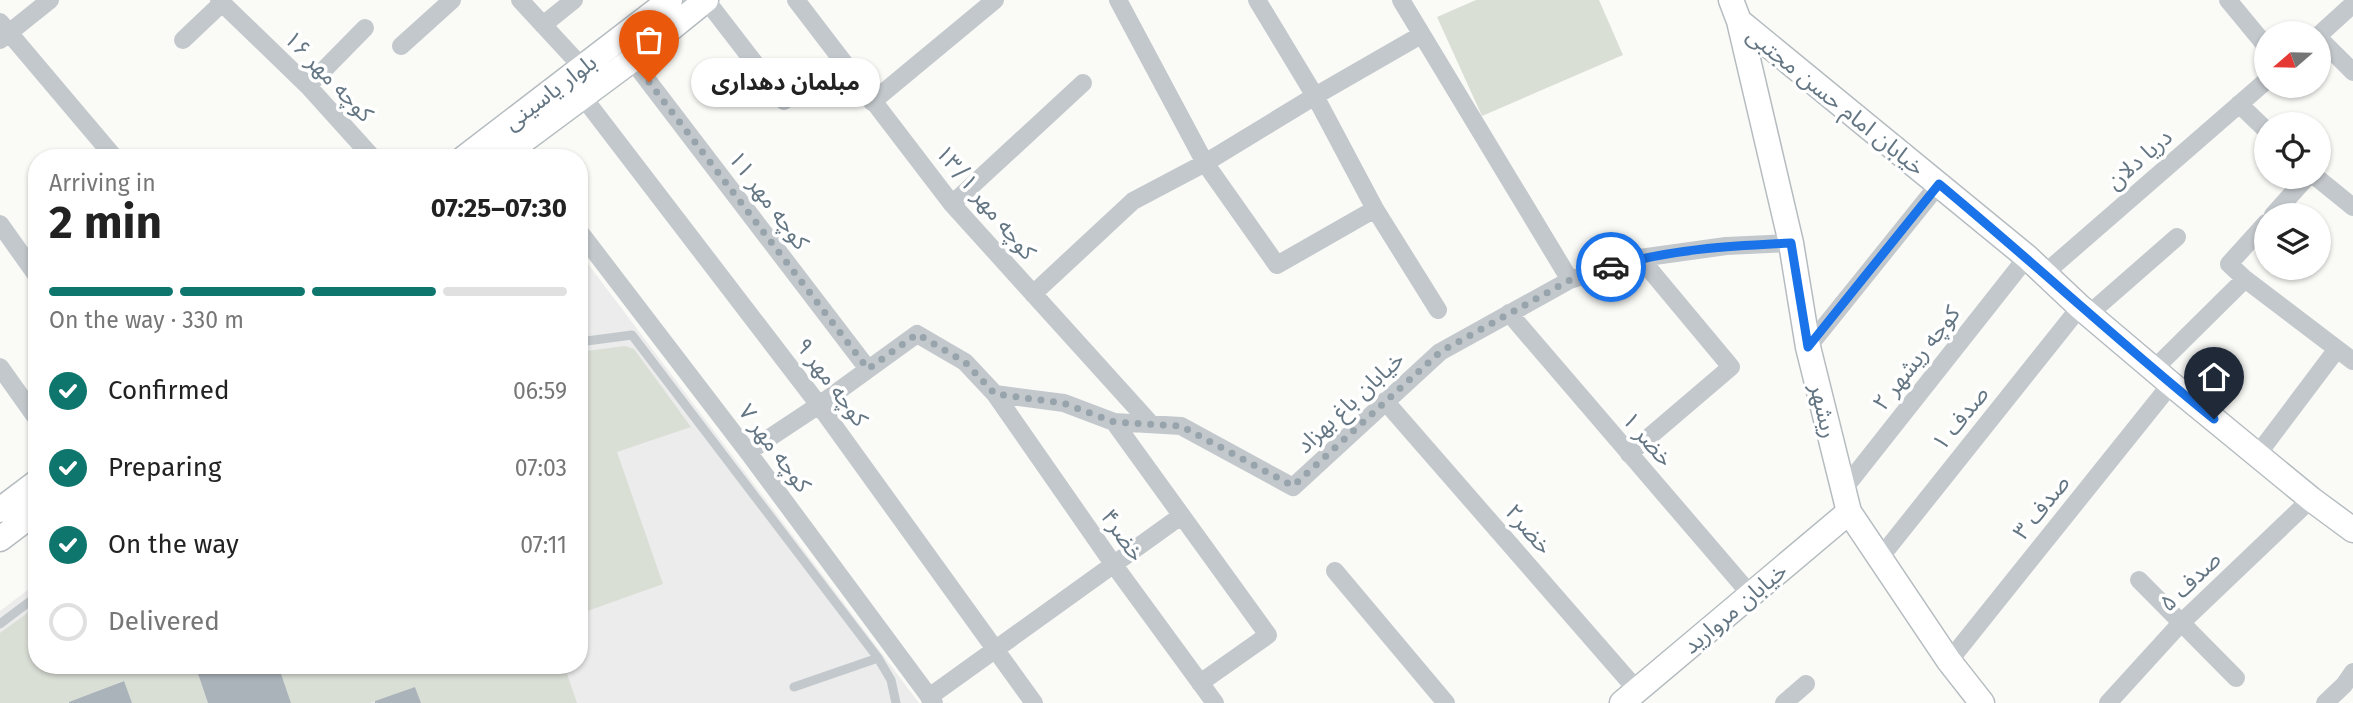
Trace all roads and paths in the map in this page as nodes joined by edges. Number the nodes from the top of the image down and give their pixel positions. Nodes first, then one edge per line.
1 (50, 0) edge
2 (452, 0) edge
3 (520, 0) edge
4 (574, 0) edge
5 (670, 0) edge
6 (706, 0) edge
7 (796, 0) edge
8 (995, 0) edge
9 (1118, 0) edge
10 (1257, 0) edge
11 (1401, 0) edge
12 (2228, 0) edge
13 (221, 1) edge
14 (2353, 4) edge
15 (1735, 11) edge
16 (543, 25) junction
17 (2331, 25) edge
18 (365, 28) dead end
19 (3, 31) edge
20 (2254, 31) edge
21 (1422, 35) junction
22 (183, 40) dead end
23 (401, 46) dead end
24 (2331, 49) edge
25 (632, 60) junction
26 (582, 68) junction
27 (2353, 72) edge
28 (1083, 83) dead end
29 (308, 86) junction
30 (2254, 91) edge
31 (1315, 96) junction
32 (583, 97) junction
33 (784, 101) dead end
34 (872, 102) junction
35 (2239, 104) junction
36 (2254, 118) edge
37 (107, 149) edge
38 (365, 149) edge
39 (476, 149) edge
40 (519, 149) edge
41 (1205, 163) junction
42 (1939, 184) junction
43 (2296, 189) edge
44 (2331, 189) edge
45 (2284, 203) edge
46 (953, 204) junction
47 (2353, 207) edge
48 (1375, 209) junction
49 (0, 224) edge
50 (2254, 236) edge
51 (2177, 237) dead end
52 (588, 243) edge
53 (1791, 243) junction
54 (1640, 258) junction
55 (28, 263) edge
56 (2036, 265) junction
57 (2245, 279) junction
58 (1570, 280) junction
59 (1033, 294) junction
60 (1438, 310) dead end
61 (2085, 310) junction
62 (1509, 313) junction
63 (588, 341) edge
64 (1808, 347) junction
65 (2337, 349) junction
66 (2353, 361) edge
67 (0, 367) edge
68 (868, 369) junction
69 (2162, 377) junction
70 (995, 394) junction
71 (1385, 401) junction
72 (819, 405) junction
73 (28, 406) edge
74 (1114, 422) junction
75 (1151, 424) junction
76 (748, 453) junction
77 (1629, 454) junction
78 (2258, 454) junction
79 (28, 489) edge
80 (2311, 499) junction
81 (1846, 501) junction
82 (0, 510) edge
83 (1181, 516) junction
84 (28, 518) edge
85 (2350, 523) edge
86 (0, 539) edge
87 (1879, 559) junction
88 (1114, 565) junction
89 (1335, 571) dead end
90 (2139, 580) dead end
91 (1751, 595) junction
92 (28, 603) edge
93 (0, 624) edge
94 (2180, 624) junction
95 (996, 651) junction
96 (878, 658) junction
97 (1949, 661) junction
98 (2236, 678) dead end
99 (1200, 682) junction
100 (2350, 683) edge
101 (1806, 684) dead end
102 (794, 687) dead end
103 (1629, 696) edge
104 (932, 700) edge
105 (896, 703) edge
106 (1034, 703) edge
107 (1215, 703) edge
108 (1446, 703) edge
109 (1784, 703) edge
110 (1982, 703) edge
111 (2108, 703) edge
112 (2325, 703) edge

1 - 19 street
2 - 23 street
3 - 16 street
4 - 16 street
5 - 26 street, بلوار یاسینی
6 - 25 street, بلوار یاسینی
6 - 33 street
7 - 34 street, کوچه مهر ۱۳/۱
8 - 34 street
9 - 41 street
10 - 31 street
11 - 21 street
12 - 20 street
13 - 22 street
13 - 29 street, کوچه مهر ۱۶
14 - 17 street
15 - 42 street, خیابان امام حسن مجتبی
15 - 53 street, ریشهر
16 - 26 street
18 - 29 street
19 - 37 street
21 - 31 street
21 - 58 street
24 - 27 street
25 - 32 street, بلوار یاسینی
25 - 68 street, کوچه مهر ۱۱
26 - 39 street, بلوار یاسینی
28 - 46 street
29 - 38 street, کوچه مهر ۱۶
30 - 35 street, دریا دلان
31 - 41 street
31 - 48 street
32 - 40 street, بلوار یاسینی
32 - 72 street, کوچه مهر ۹
34 - 46 street, کوچه مهر ۱۳/۱
35 - 36 street
35 - 56 street, دریا دلان
41 - 48 street
41 - 59 street
42 - 56 street, خیابان امام حسن مجتبی
42 - 64 street
43 - 45 street
44 - 47 street
46 - 59 street, کوچه مهر ۱۳/۱
48 - 60 street
49 - 55 street
50 - 57 street
51 - 61 street, صدف ۱
52 - 76 street, کوچه مهر ۷
53 - 54 street, خیابان باغ بهزاد
53 - 64 street, ریشهر
54 - 58 street, خیابان باغ بهزاد
54 - 77 street
56 - 61 street, خیابان امام حسن مجتبی
56 - 81 street, کوچه ریشهر ۲
57 - 65 street
57 - 69 street, صدف ۳
58 - 62 street, خیابان باغ بهزاد
59 - 75 street, کوچه مهر ۱۳/۱
61 - 69 street, خیابان امام حسن مجتبی
61 - 87 street, صدف ۱
62 - 71 street, خیابان باغ بهزاد
62 - 77 street, خضر ۱
63 - 96 lane
64 - 81 street, ریشهر
65 - 66 street
65 - 78 street
67 - 73 street
68 - 70 street
68 - 72 street
69 - 78 street, خیابان امام حسن مجتبی
69 - 97 street, صدف ۳
70 - 74 street, خیابان باغ بهزاد
70 - 88 street, خضر۴
71 - 75 street, خیابان باغ بهزاد
71 - 103 street, خضر۲
72 - 76 street
72 - 95 street, کوچه مهر ۹
74 - 75 street, خیابان باغ بهزاد
74 - 83 street
76 - 104 street, کوچه مهر ۷
77 - 91 street, خضر ۱
78 - 80 street, خیابان امام حسن مجتبی
79 - 82 street
80 - 85 street, خیابان امام حسن مجتبی
80 - 94 street, صدف ۵
81 - 87 street, ریشهر
81 - 91 street, خیابان مروارید
83 - 88 street
83 - 99 street
84 - 86 street
87 - 97 street, ریشهر
88 - 95 street
88 - 99 street, خضر۴
89 - 108 street
90 - 94 street
91 - 103 street, خیابان مروارید
92 - 93 lane
94 - 98 street
94 - 111 street, صدف ۵
95 - 104 street
95 - 106 street, کوچه مهر ۹
96 - 102 lane
96 - 105 lane
97 - 110 street, ریشهر
99 - 107 street, خضر۴
100 - 112 street
101 - 109 street

